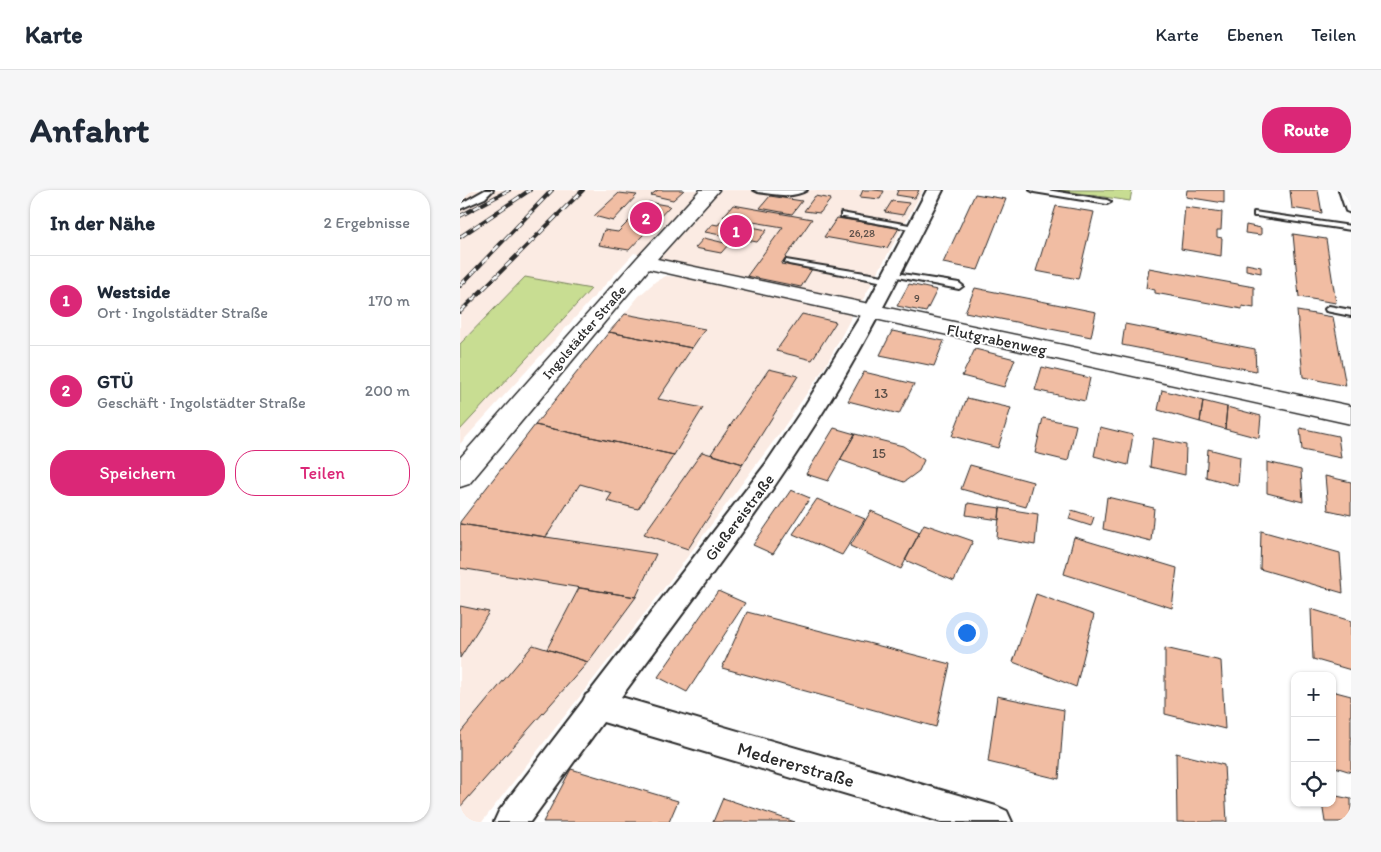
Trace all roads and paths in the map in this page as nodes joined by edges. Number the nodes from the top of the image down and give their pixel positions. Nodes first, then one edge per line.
1 (489, 190) edge
2 (710, 190) edge
3 (758, 190) edge
4 (803, 190) edge
5 (935, 190) edge
6 (1034, 190) edge
7 (1347, 190) edge
8 (1107, 202) dead end
9 (460, 207) edge
10 (1351, 208) edge
11 (1257, 214) dead end
12 (844, 215) dead end
13 (915, 228) junction
14 (1351, 228) edge
15 (644, 262) junction
16 (790, 262) dead end
17 (890, 277) junction
18 (959, 286) dead end
19 (1329, 309) dead end
20 (872, 312) junction
21 (1351, 313) edge
22 (1351, 415) edge
23 (460, 476) edge
24 (596, 705) junction
25 (510, 822) edge
26 (996, 822) edge

1 - 9 lane
2 - 15 street, Ingolstädter Straße
3 - 4 lane
5 - 13 street, Gießereistraße
6 - 8 lane
7 - 10 street
11 - 14 lane
12 - 13 lane
13 - 17 street, Gießereistraße
15 - 20 street, Flutgrabenweg
15 - 23 street, Ingolstädter Straße
16 - 17 lane
17 - 18 lane
17 - 20 street, Gießereistraße
19 - 21 lane
20 - 22 street, Flutgrabenweg
20 - 24 street, Gießereistraße
24 - 25 street, Gießereistraße
24 - 26 street, Medererstraße

